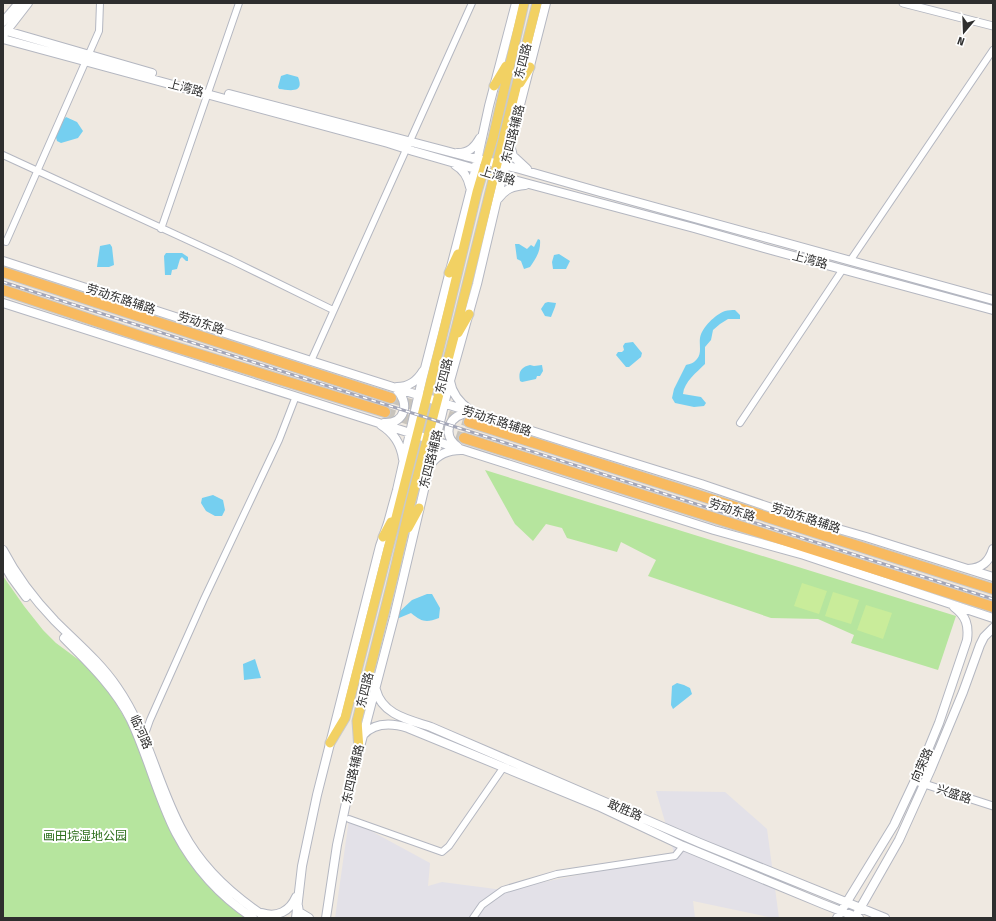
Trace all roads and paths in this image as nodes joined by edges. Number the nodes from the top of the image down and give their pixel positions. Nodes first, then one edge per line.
1 (19, 3) edge
2 (28, 3) edge
3 (100, 3) edge
4 (239, 3) edge
5 (472, 3) edge
6 (516, 3) edge
7 (524, 3) edge
8 (537, 3) edge
9 (546, 3) edge
10 (903, 3) edge
11 (919, 3) edge
12 (3, 22) edge
13 (993, 22) edge
14 (993, 26) edge
15 (4, 34) edge
16 (993, 50) edge
17 (87, 57) junction
18 (510, 60) junction
19 (530, 67) junction
20 (494, 86) junction
21 (208, 91) junction
22 (515, 93) junction
23 (508, 123) junction
24 (483, 132) junction
25 (510, 144) junction
26 (408, 145) junction
27 (454, 153) junction
28 (3, 155) edge
29 (482, 160) junction
30 (447, 161) junction
31 (501, 164) junction
32 (479, 170) junction
33 (37, 171) junction
34 (535, 173) junction
35 (498, 176) junction
36 (531, 185) junction
37 (470, 190) junction
38 (496, 206) junction
39 (472, 214) junction
40 (161, 228) junction
41 (466, 238) junction
42 (3, 241) edge
43 (3, 261) edge
44 (850, 261) junction
45 (843, 269) junction
46 (3, 272) edge
47 (449, 273) junction
48 (3, 290) edge
49 (993, 300) edge
50 (3, 303) edge
51 (333, 310) junction
52 (993, 310) edge
53 (469, 314) junction
54 (452, 345) junction
55 (448, 358) junction
56 (310, 361) junction
57 (426, 365) junction
58 (450, 381) junction
59 (392, 387) junction
60 (296, 396) junction
61 (422, 397) junction
62 (390, 398) tunnel mouth
63 (441, 403) junction
64 (386, 412) tunnel mouth
65 (474, 417) junction
66 (370, 419) junction
67 (381, 423) junction
68 (740, 423) dead end
69 (414, 433) junction
70 (464, 438) tunnel mouth
71 (432, 439) junction
72 (459, 448) junction
73 (471, 451) junction
74 (407, 460) junction
75 (421, 462) junction
76 (429, 468) junction
77 (398, 508) junction
78 (419, 508) junction
79 (383, 537) junction
80 (402, 538) junction
81 (993, 548) edge
82 (3, 550) edge
83 (3, 563) edge
84 (968, 569) junction
85 (993, 578) edge
86 (993, 589) edge
87 (952, 605) junction
88 (993, 607) edge
89 (993, 618) edge
90 (993, 628) edge
91 (376, 689) junction
92 (144, 736) junction
93 (363, 736) junction
94 (330, 743) junction
95 (359, 749) junction
96 (503, 768) junction
97 (916, 779) junction
98 (926, 782) junction
99 (993, 802) edge
100 (993, 806) edge
101 (349, 819) dead end
102 (684, 846) junction
103 (300, 886) junction
104 (847, 903) junction
105 (298, 906) junction
106 (860, 908) junction
107 (254, 914) edge
108 (839, 915) edge
109 (326, 916) edge
110 (267, 918) edge
111 (296, 918) edge
112 (309, 918) edge
113 (473, 918) edge
114 (856, 918) edge
115 (885, 918) edge

1 - 12 main road
2 - 15 main road
3 - 17 street
4 - 21 street
5 - 26 street
6 - 20 main road
7 - 18 main road, 东四路
8 - 22 main road, 东四路
9 - 19 main road, 东四路辅路
10 - 14 street
11 - 13 street
15 - 17 main road, 上湾路
16 - 44 street
17 - 21 main road, 上湾路
17 - 33 street
18 - 20 main road
18 - 29 main road, 东四路
19 - 22 main road
19 - 25 main road, 东四路辅路
20 - 24 main road
21 - 26 main road, 上湾路
21 - 40 street
22 - 23 main road, 东四路
23 - 25 main road
23 - 31 main road, 东四路
24 - 27 main road
24 - 29 main road
25 - 31 main road, 东四路辅路
25 - 34 main road
26 - 27 main road, 上湾路
26 - 30 main road, 上湾路
26 - 51 street
27 - 29 main road, 上湾路
28 - 33 street
29 - 31 main road, 上湾路
29 - 32 main road, 东四路
30 - 32 main road, 上湾路
30 - 37 main road
31 - 34 main road, 上湾路
31 - 35 main road, 东四路
32 - 35 main road, 上湾路
32 - 37 main road
32 - 39 main road, 东四路
33 - 40 street
33 - 42 street
34 - 44 main road, 上湾路
35 - 36 main road, 上湾路
35 - 38 main road, 东四路辅路
35 - 54 main road, 东四路
36 - 38 main road
36 - 45 main road, 上湾路
37 - 39 main road
37 - 47 main road
38 - 53 main road, 东四路辅路
39 - 41 main road, 东四路
40 - 51 street
41 - 47 main road
41 - 61 main road, 东四路
43 - 56 main road, 劳动东路辅路
44 - 49 main road, 上湾路
45 - 52 main road, 上湾路
45 - 68 street
46 - 62 highway, 劳动东路
47 - 57 main road
48 - 64 highway
50 - 60 main road
51 - 56 street
53 - 54 main road
53 - 58 main road, 东四路辅路
54 - 55 main road, 东四路
55 - 58 main road
55 - 63 main road, 东四路
56 - 59 main road, 劳动东路辅路
57 - 59 main road
57 - 61 main road
58 - 63 main road, 东四路辅路
58 - 65 main road
59 - 61 main road, 劳动东路辅路
59 - 67 main road
60 - 66 main road
60 - 92 street
61 - 63 main road, 劳动东路辅路
61 - 69 main road, 东四路
63 - 65 main road, 劳动东路辅路
63 - 71 main road, 东四路
65 - 72 main road
65 - 84 main road, 劳动东路辅路
65 - 86 highway, 劳动东路
66 - 67 main road
66 - 74 main road
67 - 69 main road
69 - 71 main road
69 - 74 main road, 东四路
70 - 88 highway, 劳动东路
71 - 72 main road
71 - 75 main road, 东四路
71 - 76 main road, 东四路辅路
72 - 73 main road
73 - 76 main road
73 - 87 main road
74 - 75 main road
74 - 77 main road, 东四路
74 - 79 main road
75 - 80 main road, 东四路
76 - 78 main road, 东四路辅路
77 - 79 main road
77 - 94 main road, 东四路
78 - 80 main road
78 - 91 main road, 东四路辅路
79 - 94 main road
80 - 95 main road, 东四路
81 - 84 main road
82 - 92 main road, 临河路
83 - 107 main road, 临河路
84 - 85 main road, 劳动东路辅路
87 - 89 main road
87 - 97 main road, 向荣路
90 - 98 main road, 向荣路
91 - 93 main road, 东四路辅路
91 - 104 main road, 敢胜路
92 - 107 main road, 临河路
93 - 95 main road, 东四路辅路
93 - 96 main road, 敢胜路
94 - 103 main road
95 - 109 main road, 东四路辅路
96 - 101 street
96 - 102 main road, 敢胜路
97 - 98 street, 兴盛路
97 - 104 main road, 向荣路
98 - 99 street, 兴盛路
98 - 100 street, 兴盛路
98 - 106 main road, 向荣路
102 - 108 main road, 敢胜路
102 - 113 street
103 - 105 main road
103 - 107 main road
104 - 106 main road, 敢胜路
104 - 108 main road, 向荣路
105 - 111 main road
105 - 112 main road
106 - 114 main road, 向荣路
106 - 115 main road, 敢胜路
107 - 110 main road, 临河路
108 - 114 main road, 敢胜路

